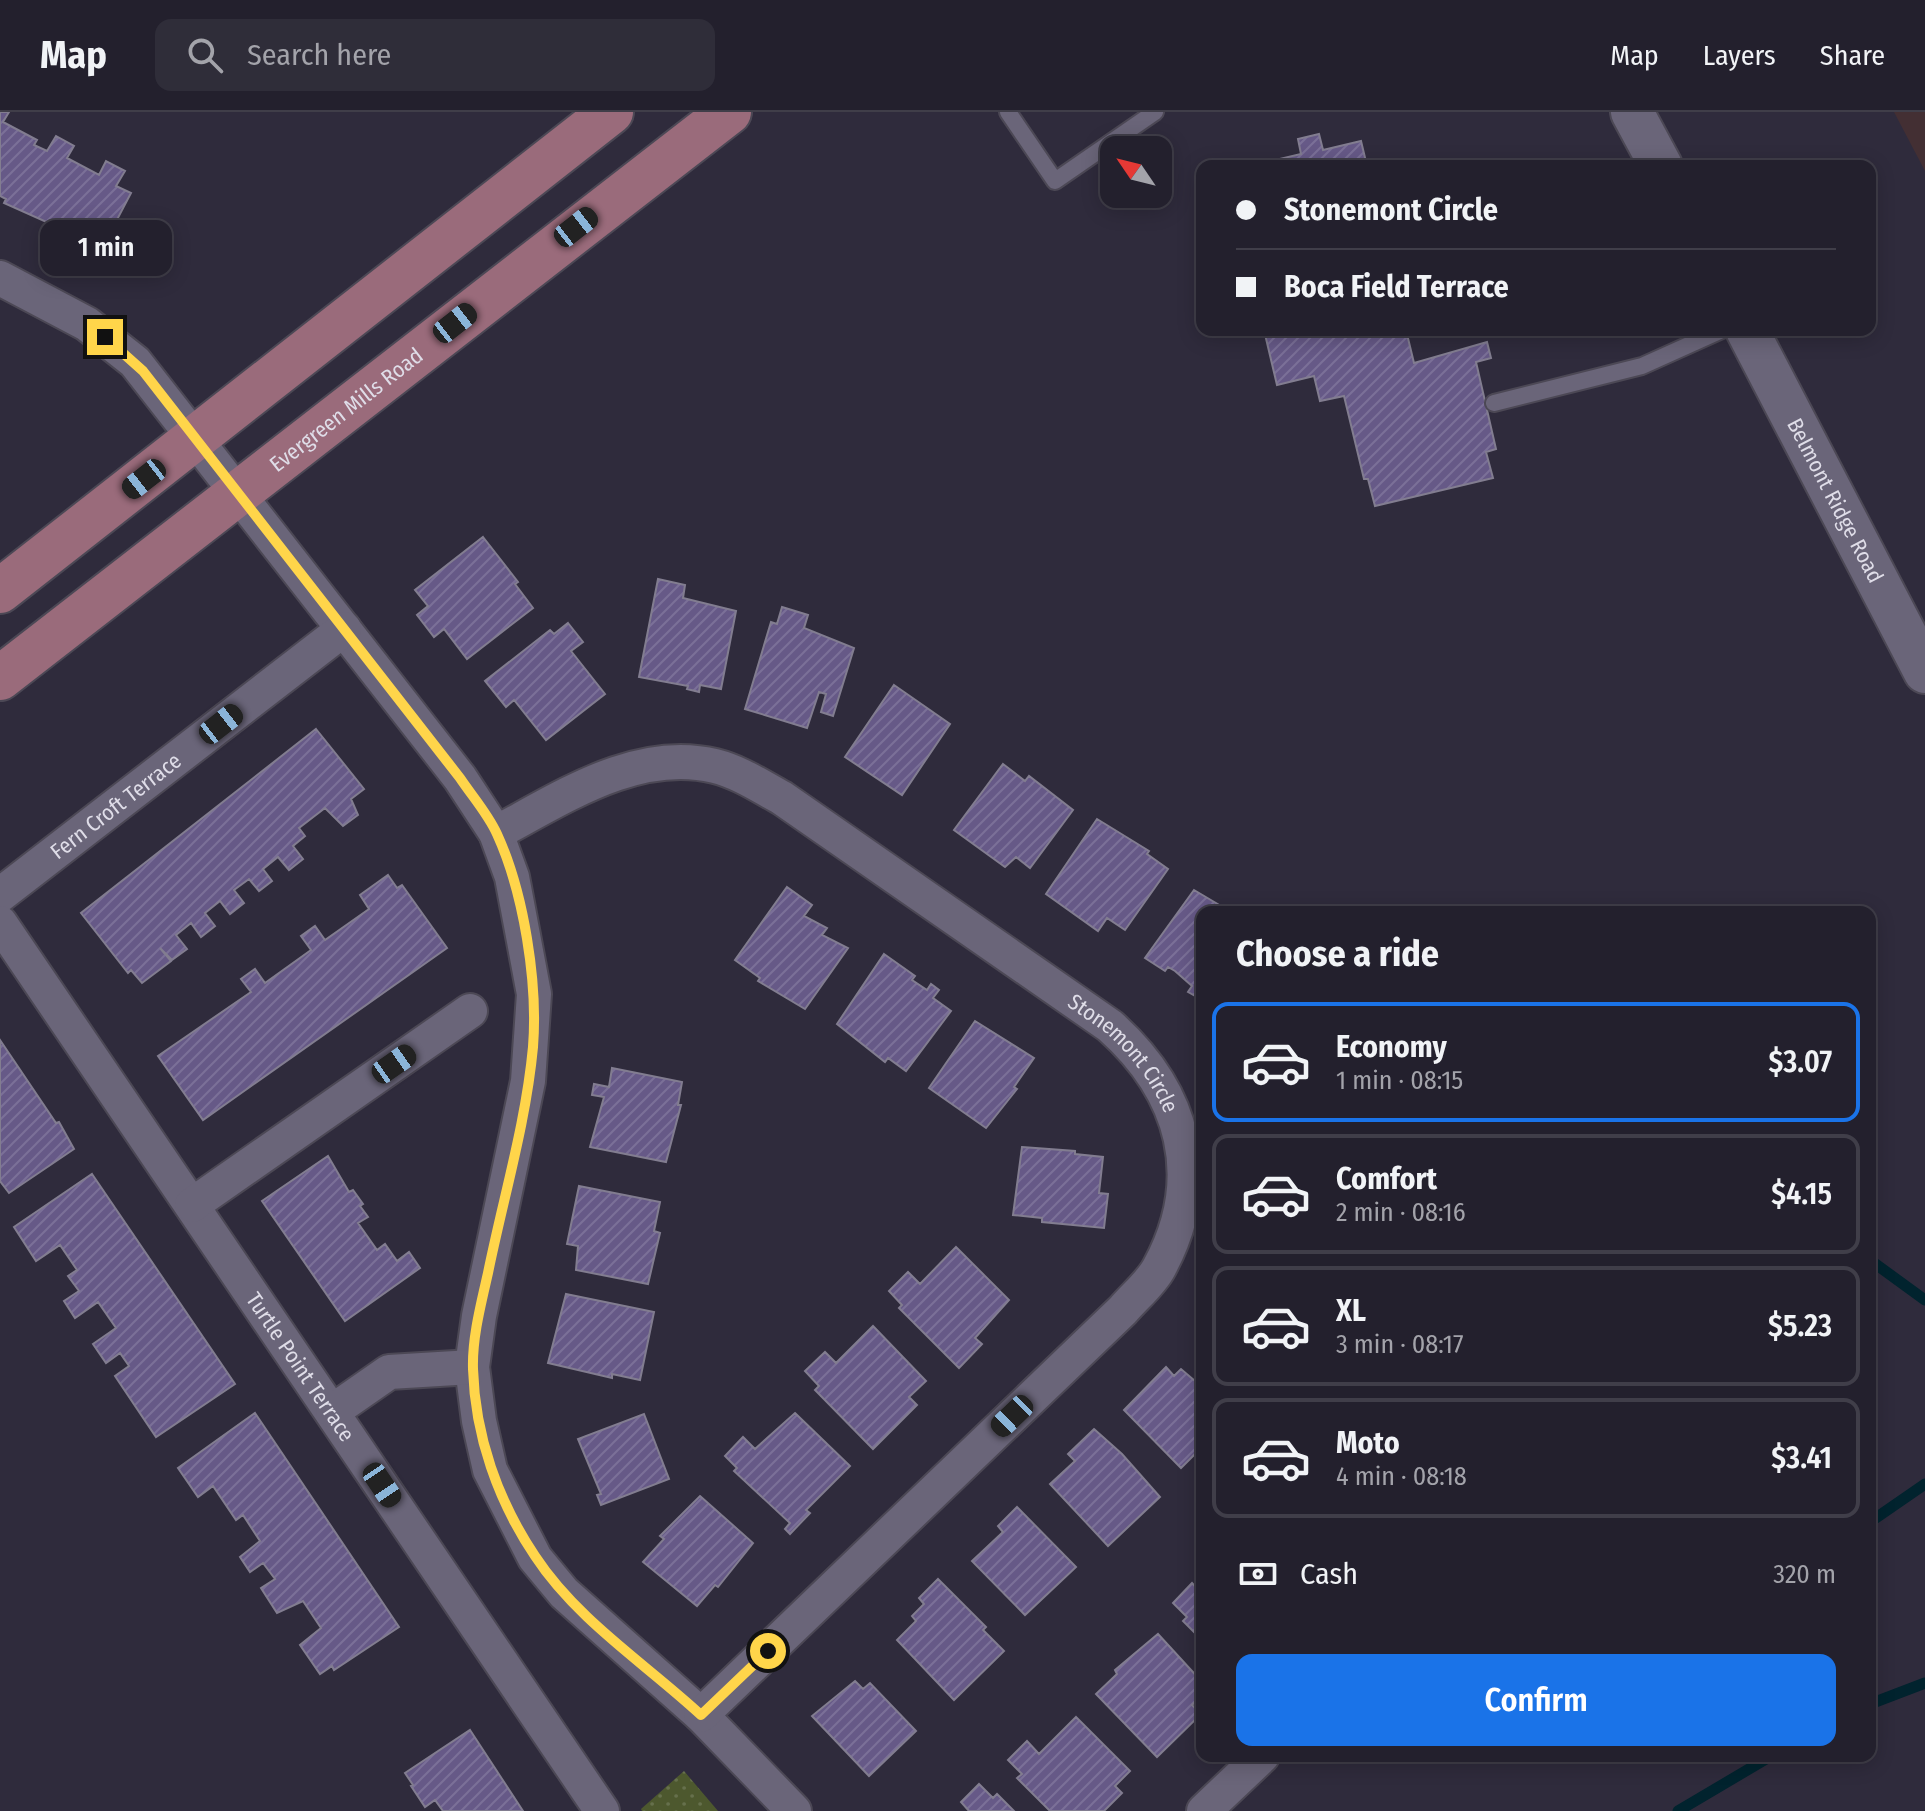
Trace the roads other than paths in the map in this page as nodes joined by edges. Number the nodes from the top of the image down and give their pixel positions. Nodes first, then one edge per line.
1 (611, 112) edge
2 (729, 112) edge
3 (1008, 112) edge
4 (1155, 112) edge
5 (1632, 112) edge
6 (1658, 160) edge
7 (0, 278) edge
8 (1709, 336) edge
9 (1750, 336) edge
10 (1494, 403) dead end
11 (195, 440) junction
12 (236, 494) junction
13 (0, 591) edge
14 (344, 629) junction
15 (1925, 672) edge
16 (0, 678) edge
17 (496, 833) junction
18 (0, 895) edge
19 (0, 923) edge
20 (470, 1011) dead end
21 (192, 1205) junction
22 (472, 1367) junction
23 (333, 1411) junction
24 (701, 1715) junction
25 (1256, 1762) edge
26 (602, 1811) edge
27 (794, 1811) edge
28 (1204, 1811) edge

1 - 11 main road
2 - 12 main road, Evergreen Mills Road
3 - 4 lane
5 - 6 street
7 - 11 street
8 - 10 lane
9 - 15 street, Belmont Ridge Road
11 - 12 street
11 - 13 main road
12 - 14 street
12 - 16 main road, Evergreen Mills Road
14 - 17 street
14 - 18 street, Fern Croft Terrace
17 - 22 street
17 - 24 street, Stonemont Circle
19 - 21 street, Turtle Point Terrace
20 - 21 street
21 - 23 street, Turtle Point Terrace
22 - 23 street
22 - 24 street
23 - 26 street, Turtle Point Terrace
24 - 27 street
25 - 28 street

